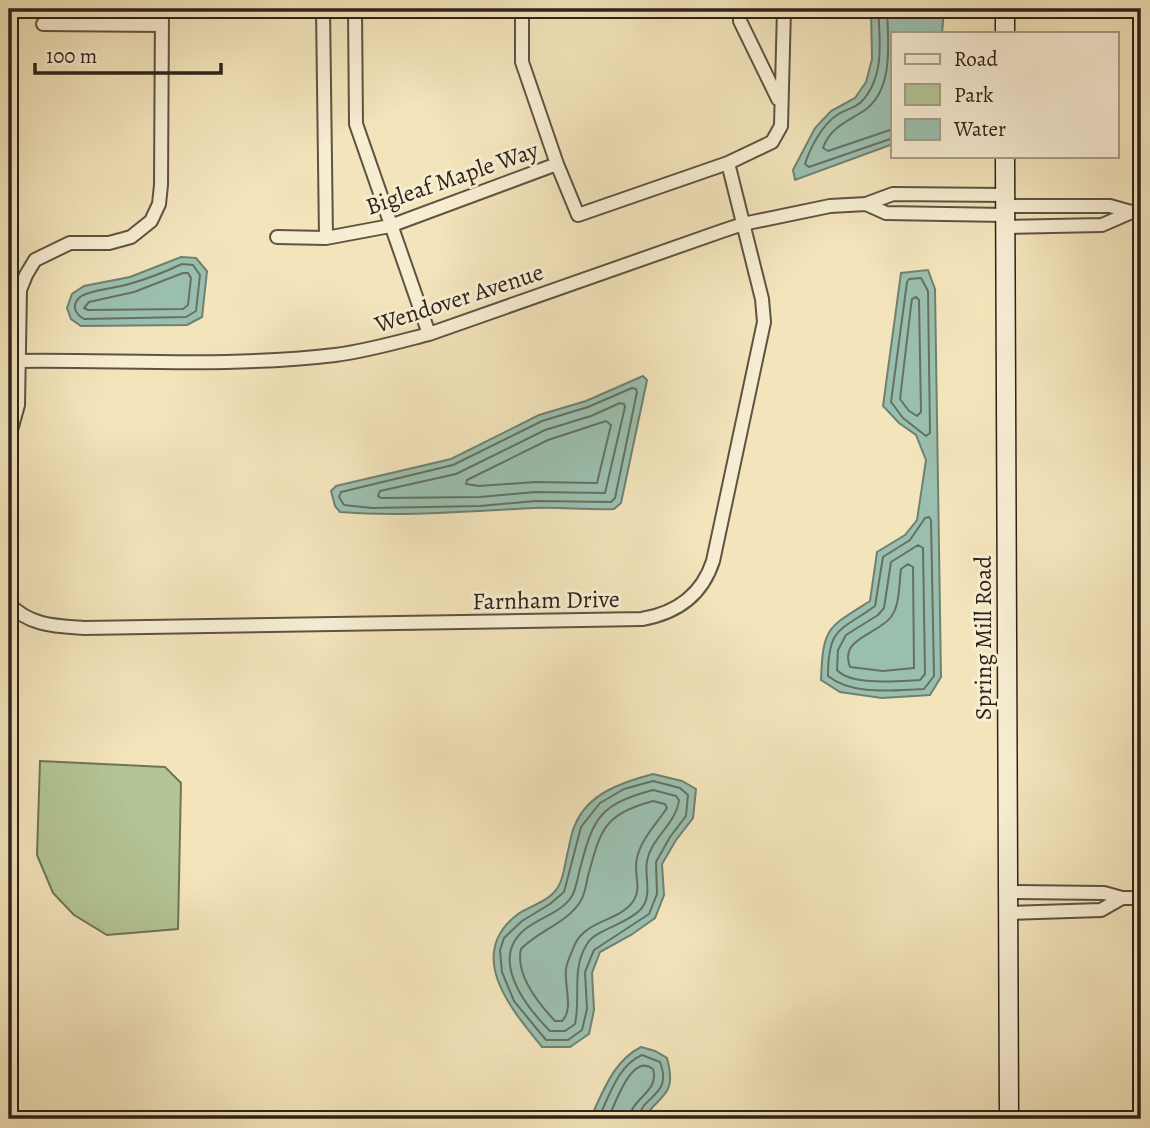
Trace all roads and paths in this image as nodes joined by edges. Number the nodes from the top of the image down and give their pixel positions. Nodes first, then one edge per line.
1 (162, 9) edge
2 (323, 9) edge
3 (355, 9) edge
4 (524, 9) edge
5 (740, 9) edge
6 (784, 9) edge
7 (1004, 9) edge
8 (43, 24) dead end
9 (162, 25) junction
10 (1005, 32) edge
11 (780, 102) junction
12 (1005, 158) edge
13 (728, 163) junction
14 (557, 164) junction
15 (866, 204) junction
16 (1136, 210) edge
17 (1005, 211) junction
18 (743, 224) junction
19 (390, 226) junction
20 (277, 237) dead end
21 (326, 238) junction
22 (429, 334) junction
23 (14, 361) edge
24 (9, 437) edge
25 (10, 606) edge
26 (1007, 892) junction
27 (1122, 898) junction
28 (1141, 898) edge
29 (1007, 913) junction
30 (1009, 1119) edge

1 - 9 street
2 - 21 street
3 - 19 street
4 - 14 street
5 - 11 street
6 - 11 street
7 - 10 street
8 - 9 street
9 - 23 street
11 - 13 street
12 - 17 street, Spring Mill Road
13 - 14 street
13 - 18 street
14 - 19 street, Bigleaf Maple Way
15 - 17 street, Wendover Avenue
15 - 17 street
15 - 18 street, Wendover Avenue
16 - 17 street
16 - 17 street
17 - 26 street, Spring Mill Road
18 - 22 street, Wendover Avenue
18 - 25 street, Farnham Drive
19 - 21 street, Bigleaf Maple Way
19 - 22 street
20 - 21 street, Bigleaf Maple Way
22 - 23 street, Wendover Avenue
23 - 24 street
26 - 27 street
26 - 29 street, Spring Mill Road
27 - 28 street
27 - 29 street
29 - 30 street, Spring Mill Road

